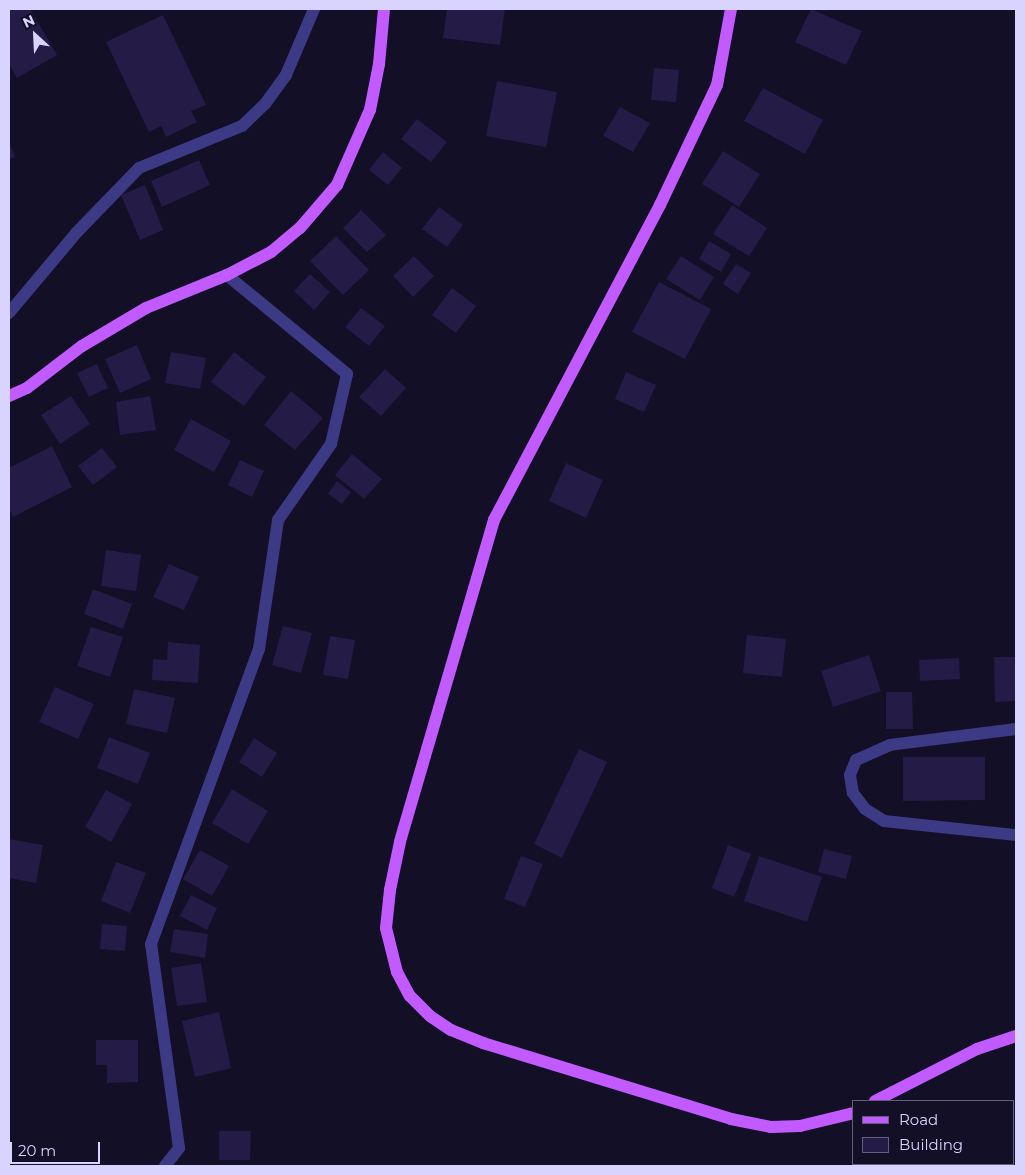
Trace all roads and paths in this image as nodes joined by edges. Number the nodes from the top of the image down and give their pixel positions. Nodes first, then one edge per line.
1 (314, 9) edge
2 (384, 9) edge
3 (731, 9) edge
4 (228, 275) junction
5 (9, 313) edge
6 (9, 396) edge
7 (1016, 730) edge
8 (1016, 835) edge
9 (1016, 1036) edge
10 (877, 1100) edge
11 (852, 1113) edge
12 (165, 1166) edge

1 - 5 street
2 - 4 main road
3 - 11 main road
4 - 6 main road
4 - 12 street
7 - 8 street
9 - 10 main road

